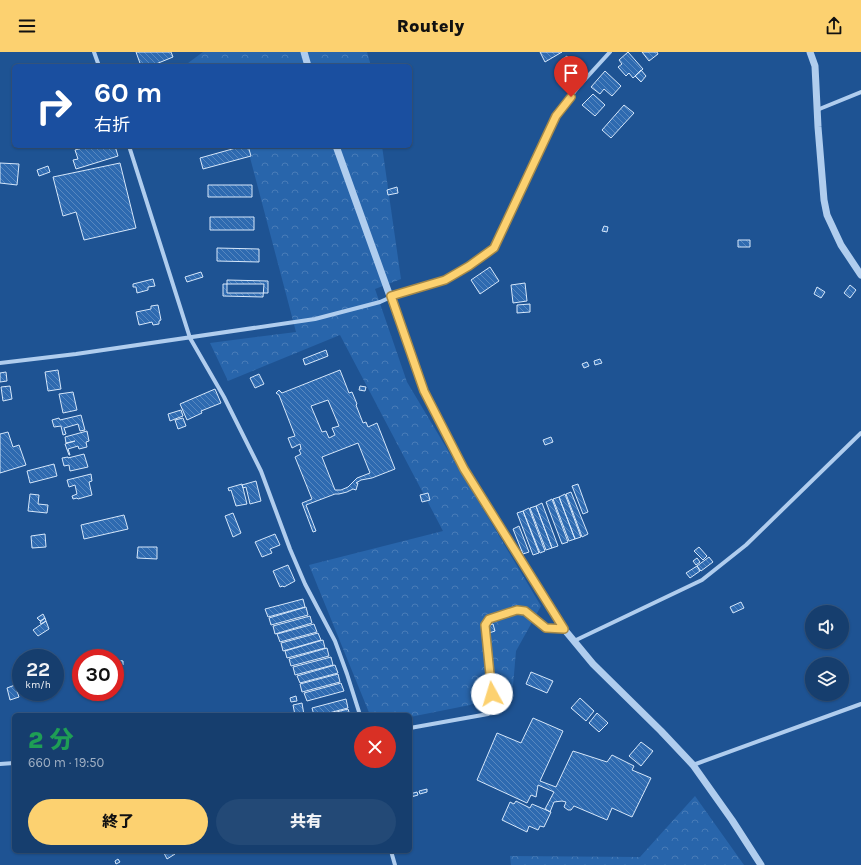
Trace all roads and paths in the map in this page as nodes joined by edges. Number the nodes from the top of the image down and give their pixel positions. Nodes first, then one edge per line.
1 (94, 52) edge
2 (304, 52) edge
3 (610, 52) edge
4 (810, 52) edge
5 (98, 64) edge
6 (307, 64) edge
7 (861, 92) edge
8 (817, 110) junction
9 (130, 148) edge
10 (337, 148) edge
11 (861, 275) edge
12 (391, 296) junction
13 (190, 338) junction
14 (0, 364) edge
15 (861, 433) edge
16 (564, 629) junction
17 (574, 641) junction
18 (861, 704) edge
19 (359, 713) edge
20 (412, 728) edge
21 (12, 763) edge
22 (0, 764) edge
23 (693, 765) junction
24 (392, 853) edge
25 (395, 865) edge
26 (761, 865) edge

1 - 5 street
2 - 6 street
3 - 12 street
4 - 8 street
7 - 8 street
8 - 11 street
9 - 13 street
10 - 12 street
12 - 13 street
12 - 16 street
13 - 14 street
13 - 19 street
15 - 17 street
16 - 17 street
16 - 20 street
17 - 23 street
18 - 23 street
21 - 22 street
23 - 26 street
24 - 25 street

